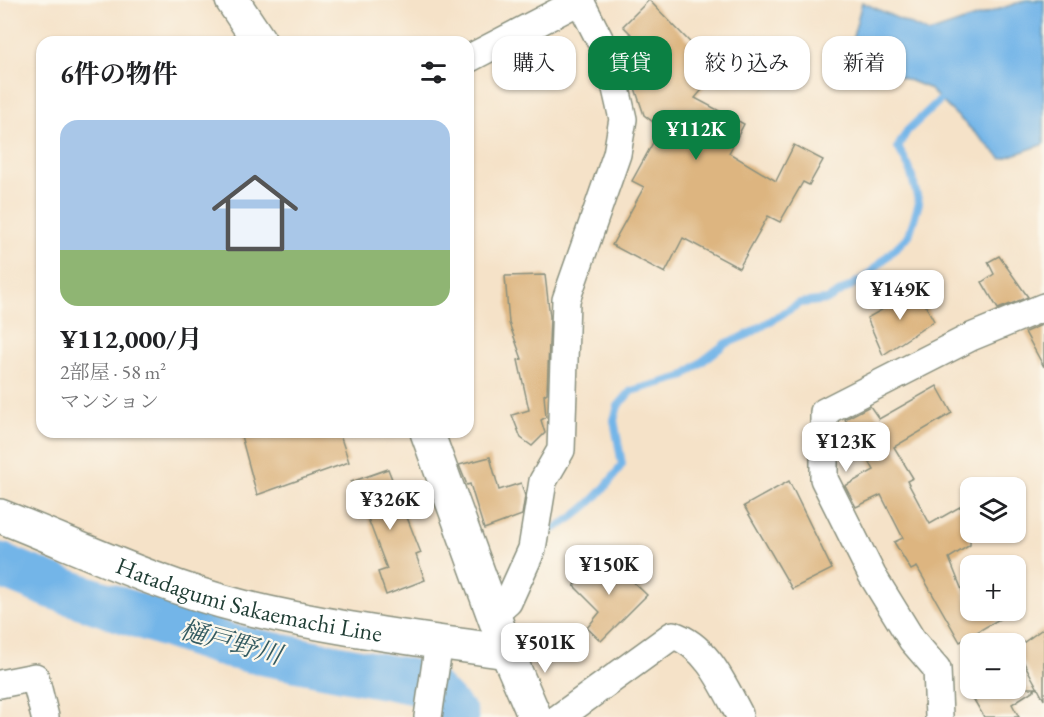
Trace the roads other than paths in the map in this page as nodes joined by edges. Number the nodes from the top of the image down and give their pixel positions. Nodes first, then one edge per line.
1 (232, 0) edge
2 (580, 1) edge
3 (256, 36) edge
4 (474, 56) edge
5 (1044, 307) edge
6 (429, 438) edge
7 (0, 516) edge
8 (494, 615) junction
9 (438, 647) junction
10 (507, 652) junction
11 (0, 684) edge
12 (739, 714) dead end
13 (45, 717) edge
14 (428, 717) edge
15 (535, 717) edge
16 (560, 717) edge
17 (939, 717) edge

1 - 3 main road
2 - 4 street
2 - 8 street
5 - 17 street
6 - 8 main road
7 - 9 main road, Hatadagumi Sakaemachi Line
8 - 10 main road
9 - 10 main road, Hatadagumi Sakaemachi Line
9 - 14 street
10 - 15 main road
11 - 13 street
12 - 16 street

